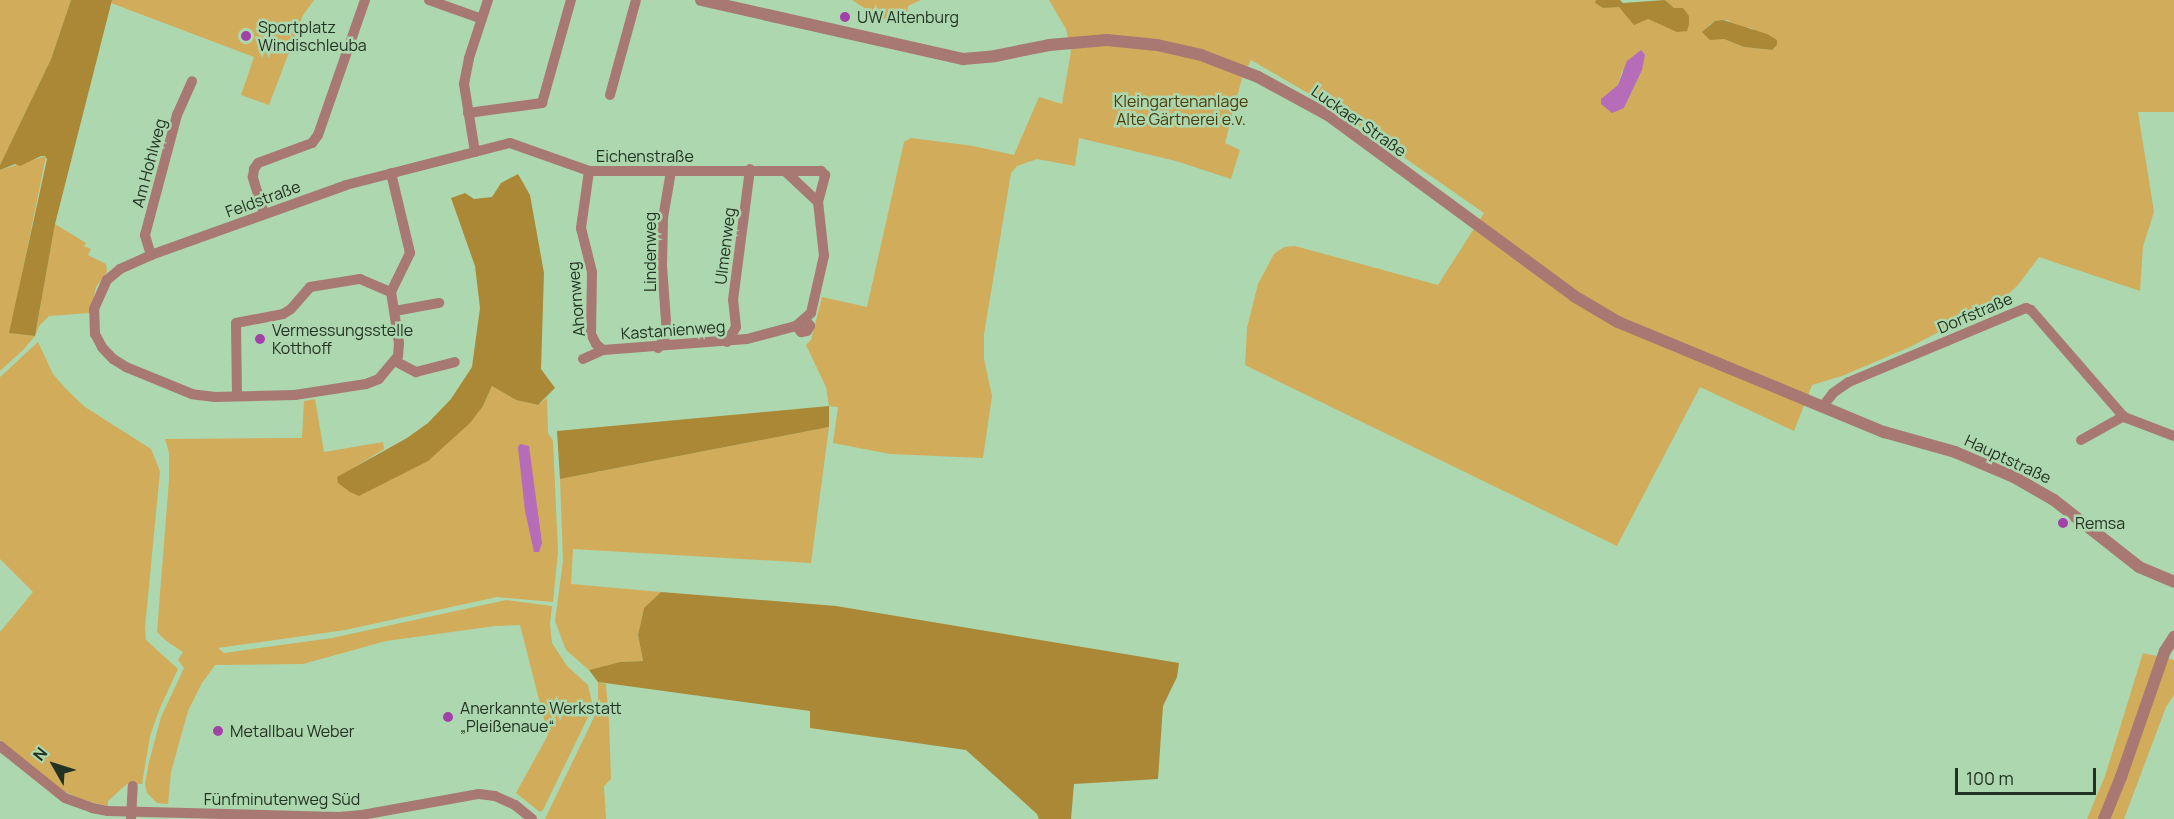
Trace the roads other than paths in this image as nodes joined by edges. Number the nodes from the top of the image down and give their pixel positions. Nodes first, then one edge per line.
1 (365, 0) edge
2 (429, 0) edge
3 (488, 0) edge
4 (572, 0) edge
5 (636, 0) edge
6 (701, 0) edge
7 (482, 19) junction
8 (192, 81) dead end
9 (610, 95) dead end
10 (468, 113) junction
11 (475, 152) junction
12 (750, 169) junction
13 (589, 171) junction
14 (670, 171) junction
15 (785, 171) junction
16 (391, 173) junction
17 (818, 202) junction
18 (264, 214) junction
19 (151, 255) junction
20 (391, 292) junction
21 (439, 303) dead end
22 (395, 311) junction
23 (736, 327) junction
24 (591, 334) junction
25 (667, 334) junction
26 (747, 339) junction
27 (727, 342) junction
28 (678, 346) junction
29 (658, 348) junction
30 (603, 350) junction
31 (395, 360) junction
32 (455, 362) dead end
33 (237, 396) junction
34 (1809, 400) joint
35 (1823, 405) junction
36 (2124, 416) junction
37 (2174, 436) edge
38 (2081, 440) dead end
39 (2174, 582) edge
40 (2174, 637) edge
41 (0, 746) edge
42 (133, 786) dead end
43 (131, 816) edge
44 (532, 819) edge
45 (2104, 819) edge

1 - 18 street
2 - 7 street
3 - 7 street
4 - 10 street
5 - 9 street
6 - 34 street, Luckaer Straße
7 - 10 street
8 - 19 street, Am Hohlweg
10 - 11 street
11 - 13 street, Eichenstraße
11 - 16 street, Feldstraße
12 - 14 street, Eichenstraße
12 - 15 street, Eichenstraße
12 - 23 street, Ulmenweg
13 - 14 street, Eichenstraße
13 - 24 street, Ahornweg
14 - 25 street, Lindenweg
15 - 17 street
15 - 17 street, Eichenstraße
16 - 18 street, Feldstraße
16 - 20 street
17 - 26 street, Kastanienweg
18 - 19 street, Feldstraße
19 - 33 street, Feldstraße
20 - 22 street
20 - 33 street
21 - 22 street
22 - 31 street
23 - 26 street
23 - 27 street
24 - 30 street, Ahornweg
24 - 30 street, Kastanienweg
25 - 28 street
25 - 29 street
26 - 27 street, Kastanienweg
27 - 28 street, Kastanienweg
28 - 29 street, Kastanienweg
29 - 30 street, Kastanienweg
31 - 32 street
31 - 33 street
34 - 35 street, Hauptstraße
35 - 36 street, Dorfstraße
35 - 39 street, Hauptstraße
36 - 37 street, Dorfstraße
36 - 38 street
40 - 45 street
41 - 43 street, Fünfminutenweg Süd
42 - 43 street
43 - 44 street, Fünfminutenweg Süd

